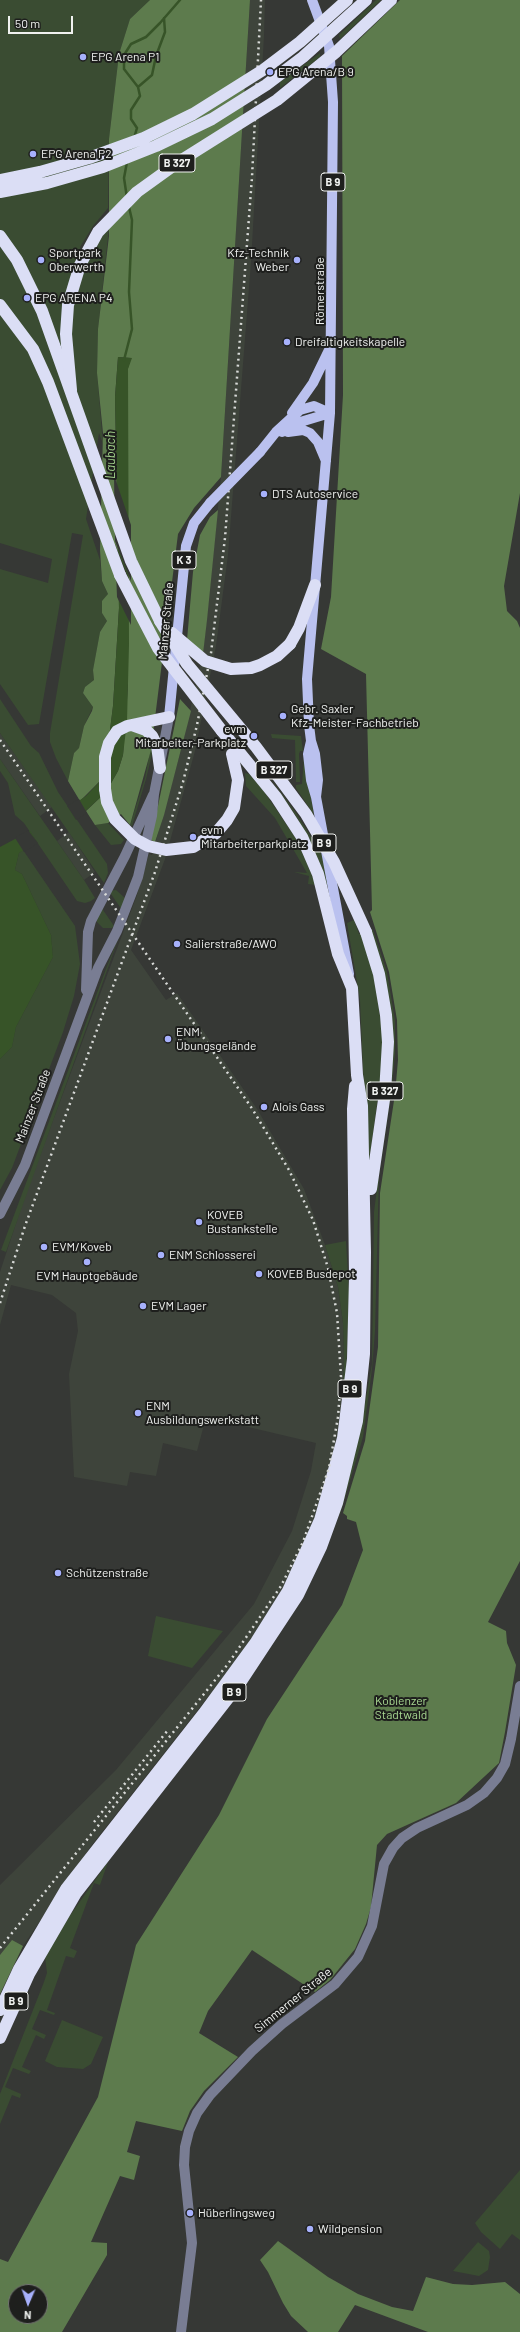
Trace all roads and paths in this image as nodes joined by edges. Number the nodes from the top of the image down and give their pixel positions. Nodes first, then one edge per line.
1 (312, 0) edge
2 (347, 0) edge
3 (366, 0) edge
4 (391, 0) edge
5 (0, 180) edge
6 (0, 192) edge
7 (0, 236) edge
8 (0, 305) edge
9 (332, 344) junction
10 (71, 390) junction
11 (330, 413) junction
12 (289, 419) junction
13 (280, 434) junction
14 (260, 452) junction
15 (327, 464) junction
16 (315, 585) junction
17 (160, 621) junction
18 (169, 717) junction
19 (130, 725) junction
20 (222, 732) junction
21 (160, 768) junction
22 (154, 794) junction
23 (352, 988) junction
24 (85, 1006) junction
25 (357, 1075) junction
26 (0, 1214) edge
27 (365, 1252) junction
28 (520, 1686) edge
29 (48, 1928) junction
30 (29, 1962) junction
31 (0, 2010) edge
32 (0, 2038) edge
33 (181, 2332) edge

1 - 9 main road, Römerstraße / B 9
2 - 5 highway, bridge
3 - 6 highway, B 327, bridge
4 - 10 highway, B 327, bridge
7 - 10 highway, B 327, bridge
8 - 20 highway, B 327, bridge
9 - 11 main road, Römerstraße
9 - 12 main road, K 3
10 - 17 highway, B 327
11 - 12 main road, Mainzer Straße / K 3
11 - 13 main road, Mainzer Straße / K 3
11 - 15 main road, Römerstraße
12 - 14 main road, Mainzer Straße / K 3
13 - 14 main road, Mainzer Straße / K 3
13 - 15 main road
14 - 18 main road, Mainzer Straße / K 3, bridge
15 - 16 main road, Römerstraße / B 9
16 - 17 highway, bridge
16 - 23 main road, B 9
17 - 27 highway, B 327, bridge
18 - 19 highway
18 - 21 street, Mainzer Straße / K 3
19 - 20 highway, bridge
19 - 21 highway
20 - 23 highway, B 327
21 - 22 street, Mainzer Straße / K 3
22 - 24 street, Mainzer Straße / K 3
22 - 24 street, Mainzer Straße / K 3
23 - 25 highway, B 9
24 - 26 street, Mainzer Straße / K 3
25 - 27 highway, B 9
25 - 29 highway, B 9
27 - 29 highway, B 9
28 - 33 street, Simmerner Straße
29 - 30 highway, B 9
30 - 31 highway, B 9
30 - 32 highway, B 9

